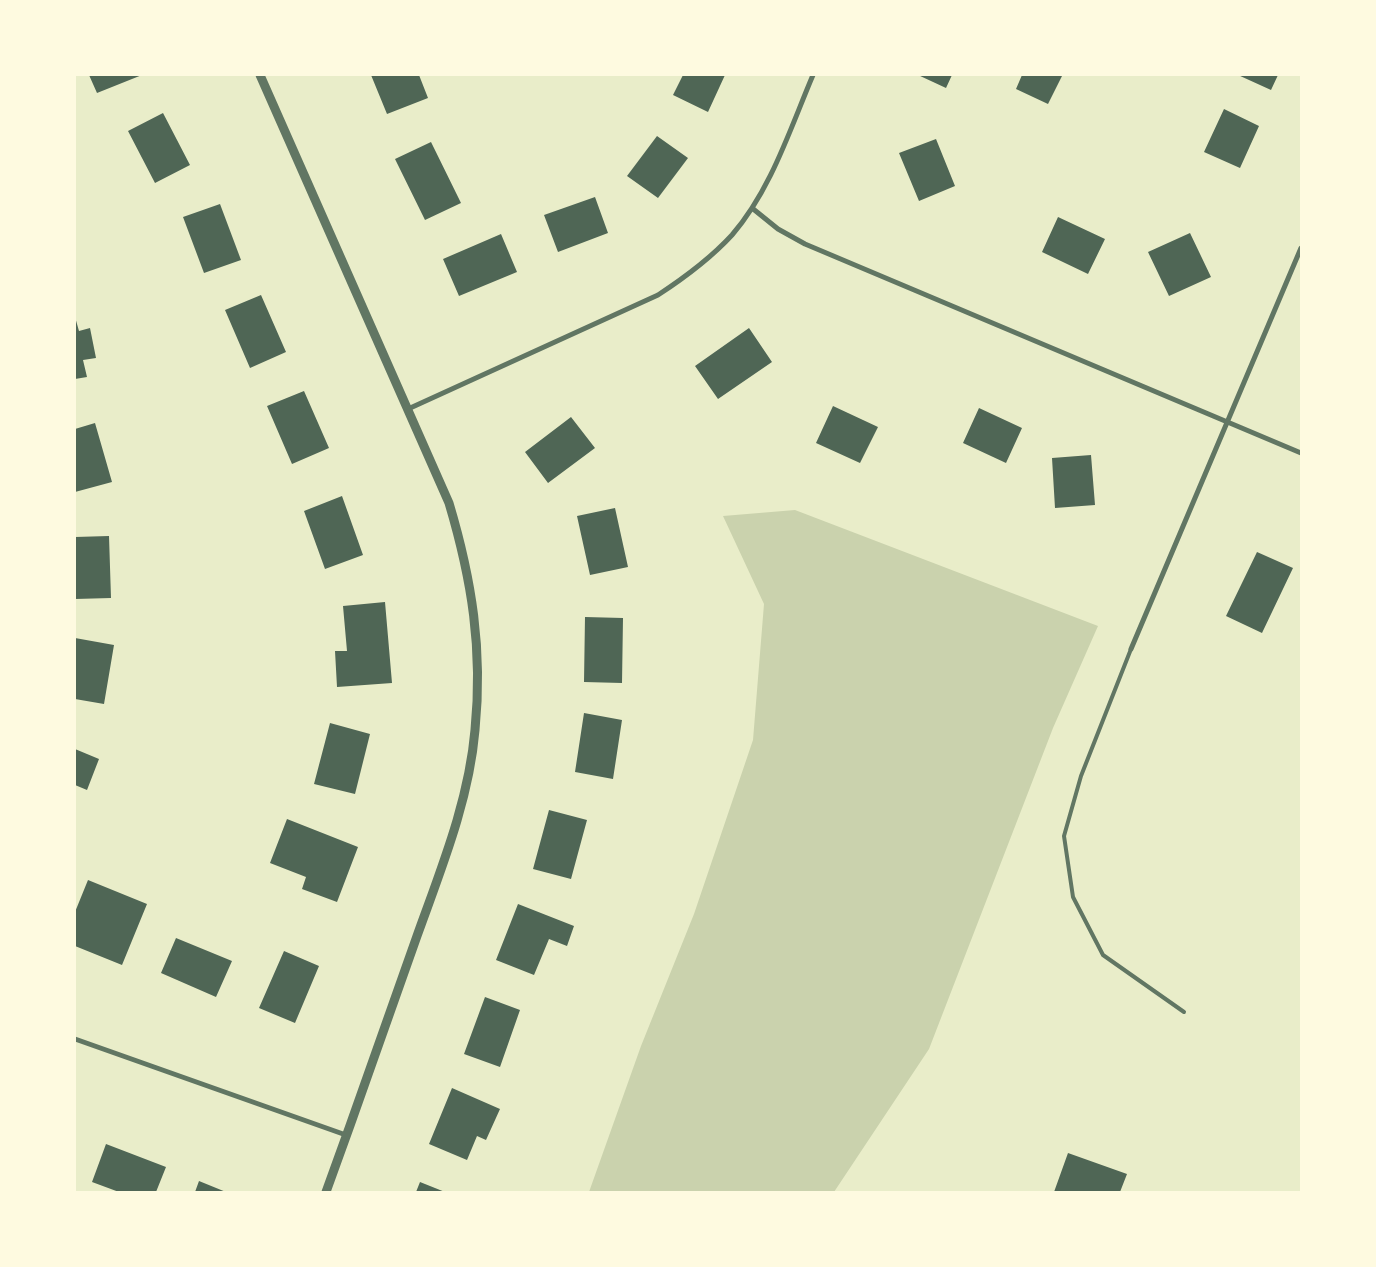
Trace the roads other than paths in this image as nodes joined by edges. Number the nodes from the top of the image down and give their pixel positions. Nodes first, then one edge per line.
1 (260, 75) edge
2 (813, 75) edge
3 (752, 208) junction
4 (1301, 248) edge
5 (408, 409) junction
6 (1228, 422) junction
7 (1301, 453) edge
8 (1131, 650) joint
9 (1184, 1012) dead end
10 (75, 1039) edge
11 (346, 1135) junction
12 (326, 1192) edge

1 - 5 street
2 - 3 street
3 - 5 street
3 - 6 street
4 - 6 street
5 - 11 street
6 - 7 street
6 - 8 street
8 - 9 lane
10 - 11 street
11 - 12 street

